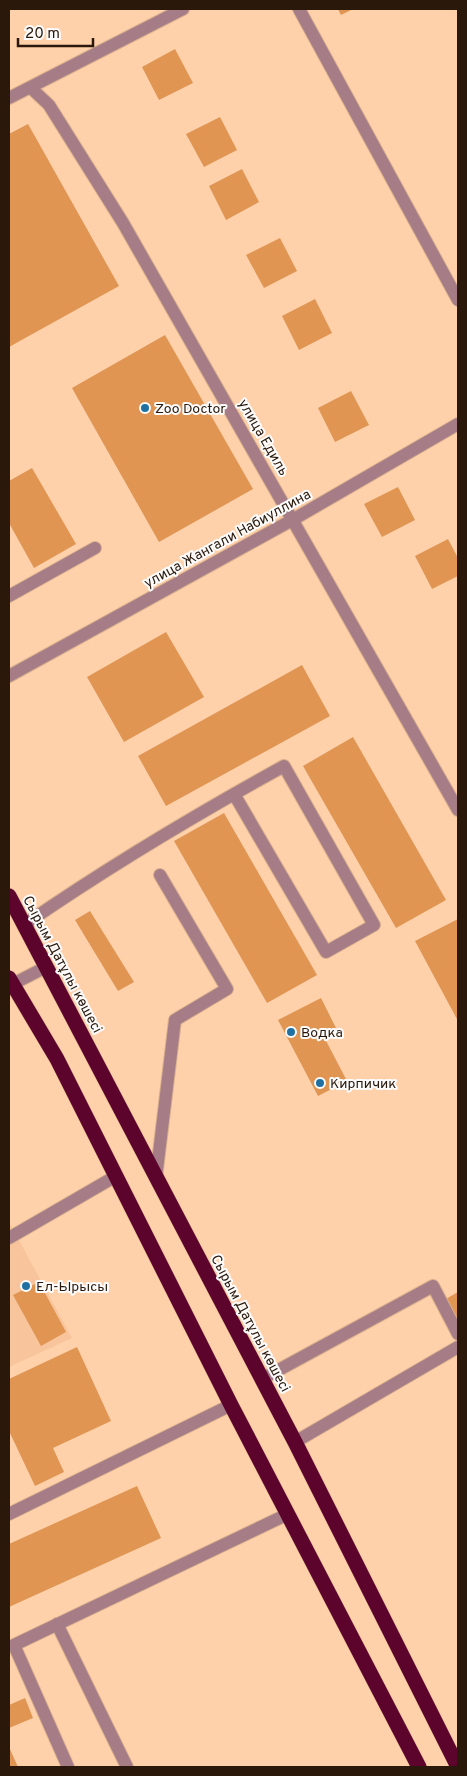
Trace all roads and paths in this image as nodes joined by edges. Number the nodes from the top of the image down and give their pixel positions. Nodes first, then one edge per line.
1 (183, 9) edge
2 (299, 9) edge
3 (31, 88) junction
4 (9, 98) edge
5 (458, 300) edge
6 (458, 424) edge
7 (294, 519) junction
8 (95, 548) dead end
9 (9, 596) edge
10 (9, 676) edge
11 (234, 794) junction
12 (458, 810) edge
13 (160, 875) dead end
14 (9, 896) edge
15 (24, 925) junction
16 (46, 967) junction
17 (10, 983) edge
18 (116, 1176) junction
19 (156, 1178) junction
20 (9, 1238) edge
21 (458, 1334) edge
22 (458, 1346) edge
23 (262, 1379) junction
24 (231, 1405) junction
25 (295, 1442) junction
26 (9, 1514) edge
27 (288, 1514) junction
28 (57, 1624) junction
29 (414, 1766) edge
30 (68, 1767) edge
31 (127, 1767) edge
32 (458, 1767) edge

1 - 3 street
2 - 5 street
3 - 4 street
3 - 7 street, улица Едиль
6 - 7 street, улица Жангали Набиуллина
7 - 10 street, улица Жангали Набиуллина
7 - 12 street, улица Едиль
8 - 9 street
11 - 11 street
11 - 15 street
13 - 19 street
14 - 15 highway, Сырым Датұлы көшесі
15 - 16 highway, Сырым Датұлы көшесі
16 - 17 street
16 - 19 highway, Сырым Датұлы көшесі
17 - 18 highway
18 - 20 street
18 - 24 highway
19 - 23 highway, Сырым Датұлы көшесі
21 - 23 street
22 - 25 street
23 - 25 highway, Сырым Датұлы көшесі
24 - 26 street
24 - 27 highway
25 - 32 highway, Сырым Датұлы көшесі
27 - 28 street
27 - 29 highway
28 - 30 street
28 - 31 street

